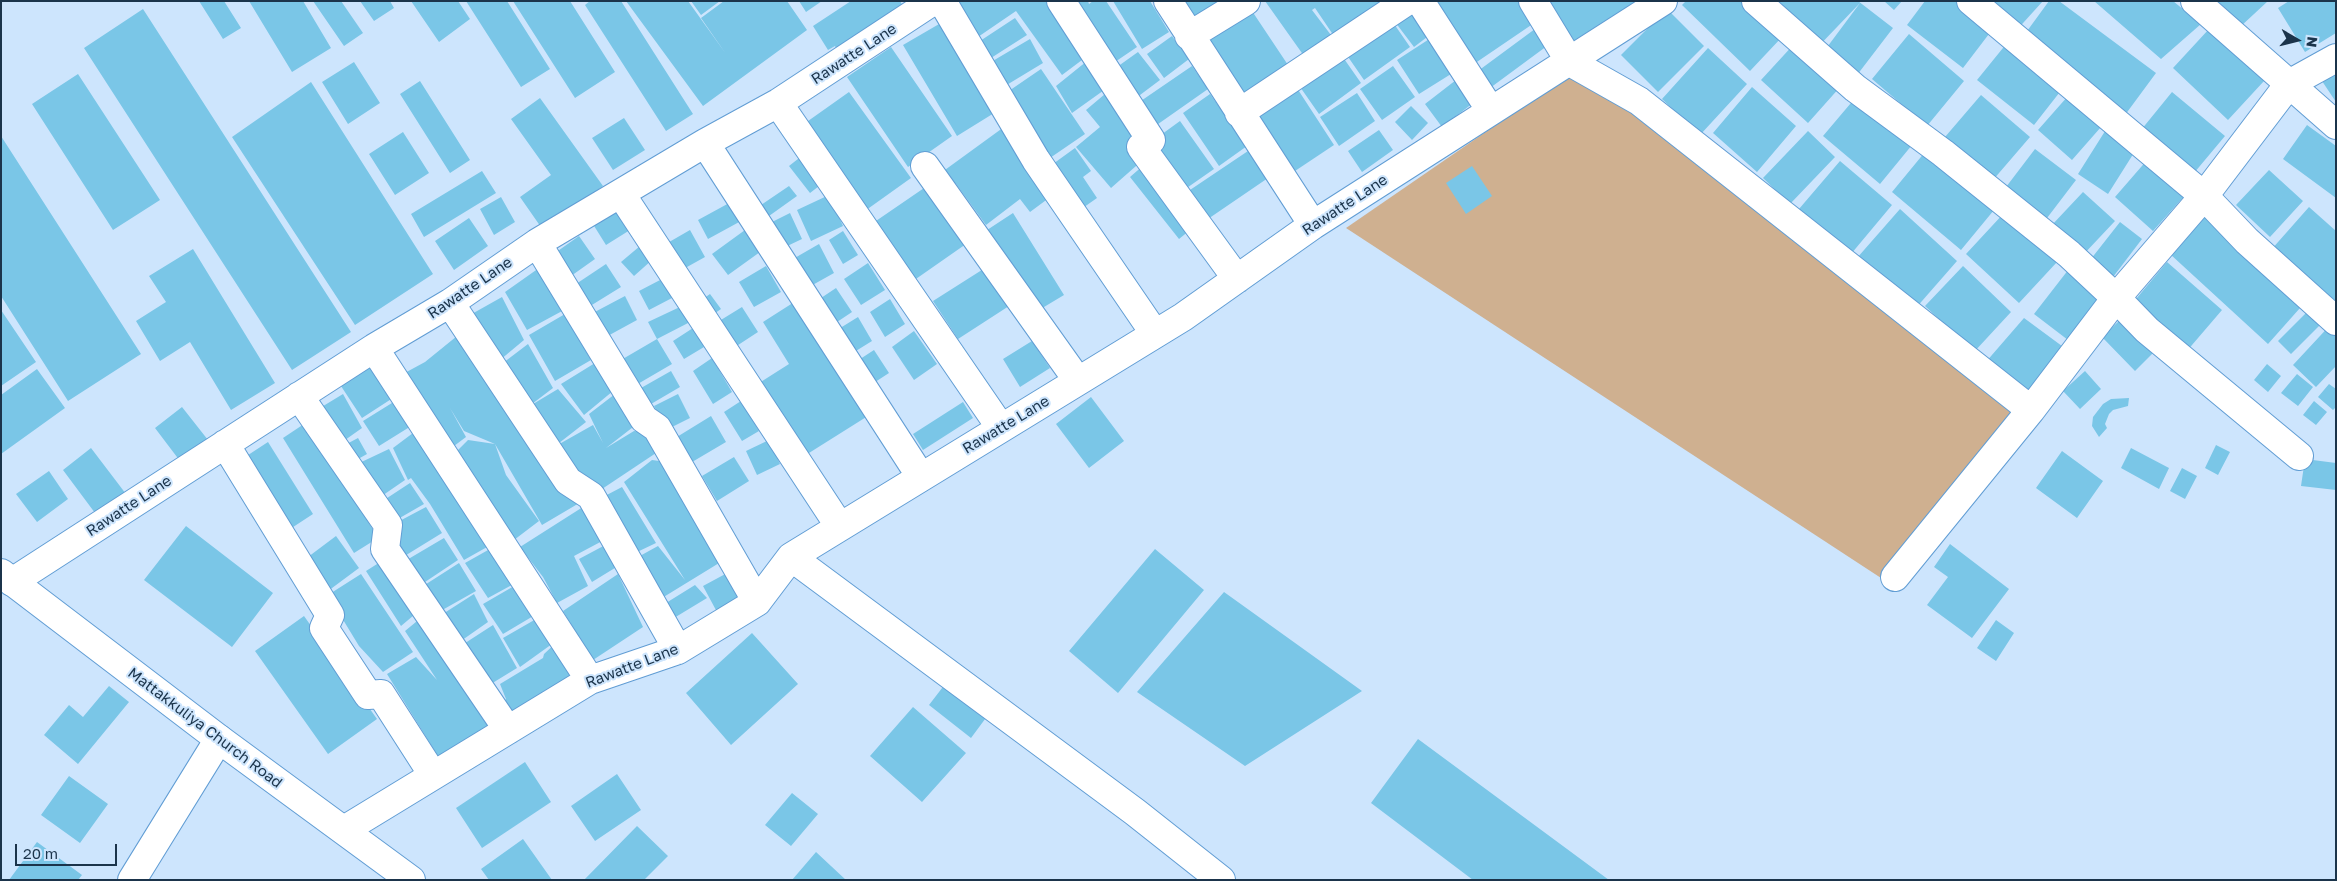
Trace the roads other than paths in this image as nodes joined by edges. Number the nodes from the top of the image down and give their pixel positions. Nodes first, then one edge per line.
1 (1061, 1) edge
2 (1168, 1) edge
3 (1246, 1) edge
4 (1407, 1) edge
5 (1420, 1) edge
6 (1533, 1) edge
7 (1663, 1) edge
8 (1756, 1) edge
9 (1972, 1) edge
10 (2195, 1) edge
11 (931, 3) edge
12 (1189, 36) junction
13 (2336, 58) edge
14 (1570, 62) junction
15 (2289, 84) junction
16 (778, 103) junction
17 (1491, 111) junction
18 (1239, 113) junction
19 (2336, 125) edge
20 (704, 142) junction
21 (925, 166) dead end
22 (621, 194) junction
23 (2204, 196) junction
24 (1313, 225) junction
25 (537, 243) junction
26 (1237, 278) junction
27 (2116, 298) junction
28 (450, 303) junction
29 (2336, 321) edge
30 (1155, 334) junction
31 (374, 348) junction
32 (1078, 381) junction
33 (299, 396) junction
34 (2031, 410) junction
35 (1001, 428) junction
36 (225, 444) junction
37 (2299, 456) dead end
38 (921, 477) junction
39 (840, 527) junction
40 (791, 557) junction
41 (6, 577) edge
42 (1895, 577) dead end
43 (757, 602) junction
44 (678, 650) junction
45 (590, 680) junction
46 (508, 730) junction
47 (219, 739) junction
48 (433, 775) junction
49 (344, 830) junction
50 (132, 880) edge
51 (411, 880) edge
52 (1222, 880) edge

1 - 26 street
2 - 12 street
3 - 12 street
4 - 18 street
5 - 17 street
6 - 14 street
7 - 14 street, Rawatte Lane
8 - 27 street
9 - 23 street
10 - 15 street
11 - 16 street, Rawatte Lane
11 - 30 street
12 - 18 street
13 - 15 street
14 - 17 street, Rawatte Lane
14 - 34 street
15 - 19 street
15 - 23 street
16 - 20 street, Rawatte Lane
16 - 35 street
17 - 24 street, Rawatte Lane
18 - 24 street
20 - 22 street, Rawatte Lane
20 - 38 street
21 - 32 street
22 - 25 street, Rawatte Lane
22 - 39 street
23 - 27 street
23 - 29 street
24 - 26 street, Rawatte Lane
25 - 28 street, Rawatte Lane
25 - 43 street
26 - 30 street, Rawatte Lane
27 - 34 street
27 - 37 street
28 - 31 street, Rawatte Lane
28 - 44 street
30 - 32 street, Rawatte Lane
31 - 33 street, Rawatte Lane
31 - 45 street
32 - 35 street, Rawatte Lane
33 - 36 street, Rawatte Lane
33 - 46 street
34 - 42 street
35 - 38 street, Rawatte Lane
36 - 41 street, Rawatte Lane
36 - 48 street
38 - 39 street, Rawatte Lane
39 - 40 street, Rawatte Lane
40 - 43 street, Rawatte Lane
40 - 52 street
41 - 47 street, Mattakkuliya Church Road
43 - 44 street, Rawatte Lane
44 - 45 street, Rawatte Lane
45 - 46 street, Rawatte Lane
46 - 48 street, Rawatte Lane
47 - 49 street, Mattakkuliya Church Road
47 - 50 street
48 - 49 street, Rawatte Lane
49 - 51 street, Mattakkuliya Church Road

